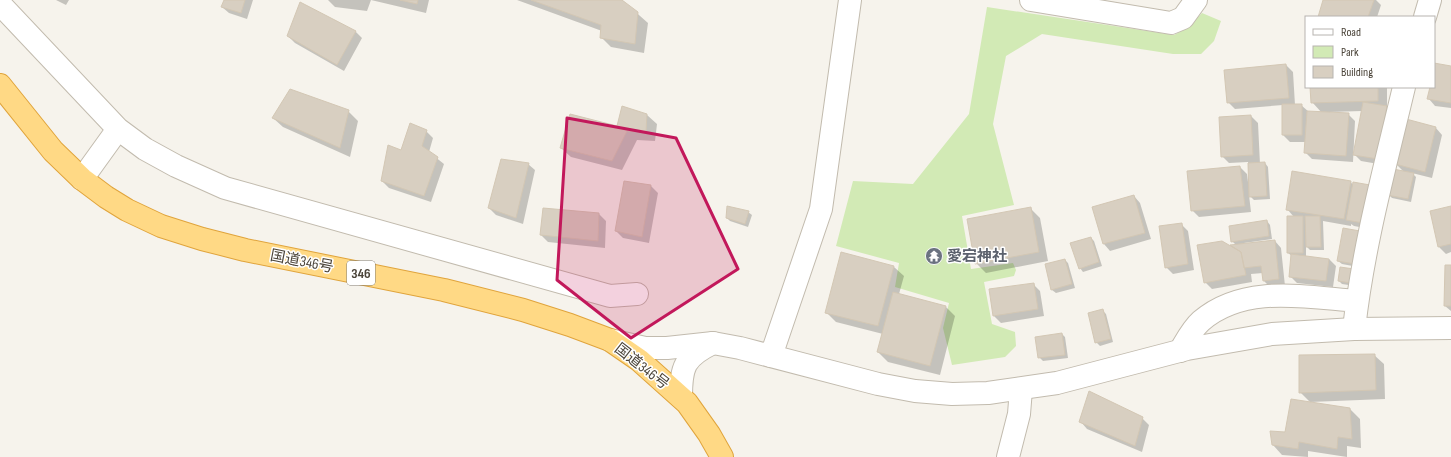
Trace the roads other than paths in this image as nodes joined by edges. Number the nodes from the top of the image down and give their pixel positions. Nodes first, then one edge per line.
1 (850, 0) edge
2 (1031, 0) edge
3 (1196, 0) edge
4 (1430, 0) edge
5 (0, 4) edge
6 (1425, 16) edge
7 (0, 85) edge
8 (1404, 88) edge
9 (118, 129) junction
10 (82, 179) junction
11 (637, 294) dead end
12 (1357, 301) junction
13 (1451, 328) edge
14 (1354, 329) junction
15 (610, 340) junction
16 (713, 343) junction
17 (1180, 351) junction
18 (771, 356) junction
19 (1021, 389) junction
20 (681, 397) junction
21 (722, 457) edge
22 (1008, 457) edge

1 - 18 street
2 - 3 street
4 - 6 street
5 - 9 street
7 - 10 highway, 国道346号 / 346
8 - 12 street
9 - 10 street
9 - 11 street
10 - 15 highway, 国道346号 / 346
12 - 14 street
12 - 17 street
13 - 14 street
14 - 17 street
15 - 16 street
15 - 20 highway, 国道346号 / 346
16 - 18 street
16 - 20 street
17 - 19 street
18 - 19 street
19 - 22 street
20 - 21 highway, 国道346号 / 346

